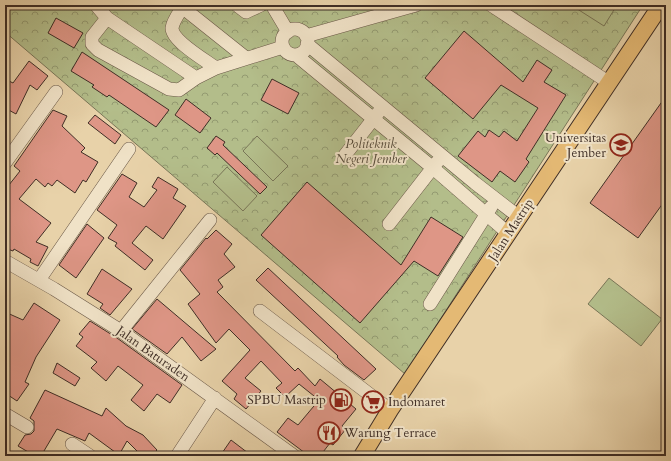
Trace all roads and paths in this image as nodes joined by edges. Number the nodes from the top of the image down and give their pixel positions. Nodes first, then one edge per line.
1 (96, 5) edge
2 (237, 5) edge
3 (261, 5) edge
4 (416, 5) edge
5 (491, 5) edge
6 (661, 5) edge
7 (183, 6) edge
8 (273, 8) edge
9 (391, 9) edge
10 (505, 9) edge
11 (107, 18) junction
12 (288, 32) junction
13 (306, 40) junction
14 (283, 47) junction
15 (296, 55) junction
16 (246, 58) junction
17 (216, 68) junction
18 (196, 78) junction
19 (608, 82) junction
20 (56, 92) dead end
21 (383, 107) junction
22 (373, 119) junction
23 (129, 149) dead end
24 (345, 155) dead end
25 (443, 156) junction
26 (5, 162) edge
27 (434, 168) junction
28 (496, 200) junction
29 (486, 214) junction
30 (519, 217) junction
31 (210, 220) dead end
32 (388, 224) dead end
33 (508, 233) junction
34 (5, 261) edge
35 (39, 280) junction
36 (430, 304) dead end
37 (260, 311) dead end
38 (121, 332) junction
39 (215, 398) junction
40 (390, 410) junction
41 (5, 414) edge
42 (27, 426) dead end
43 (72, 444) dead end
44 (90, 456) edge
45 (177, 456) edge
46 (294, 456) edge
47 (362, 456) edge

1 - 11 street
2 - 3 street
3 - 8 street
4 - 9 street
5 - 10 street
6 - 19 main road, Jalan Mastrip
7 - 16 street
7 - 17 street
8 - 12 street
9 - 13 street
10 - 19 street
11 - 18 street
11 - 18 street
12 - 13 street
12 - 14 street
13 - 15 street
13 - 21 street
14 - 15 street
14 - 16 street
15 - 22 street
16 - 17 street
17 - 18 street
19 - 30 main road, Jalan Mastrip
20 - 26 street
21 - 22 street
21 - 25 street
22 - 24 street
22 - 27 street
23 - 35 street
25 - 27 street
25 - 28 street
27 - 29 street
27 - 32 street
28 - 29 street
28 - 30 street
29 - 33 street
29 - 36 street
30 - 33 main road, Jalan Mastrip
31 - 38 street
33 - 40 main road, Jalan Mastrip
34 - 35 street, Jalan Baturaden
35 - 38 street, Jalan Baturaden
37 - 40 street
38 - 39 street, Jalan Baturaden
39 - 45 street
39 - 46 street, Jalan Baturaden
40 - 47 main road, Jalan Mastrip
41 - 42 street
43 - 44 street

